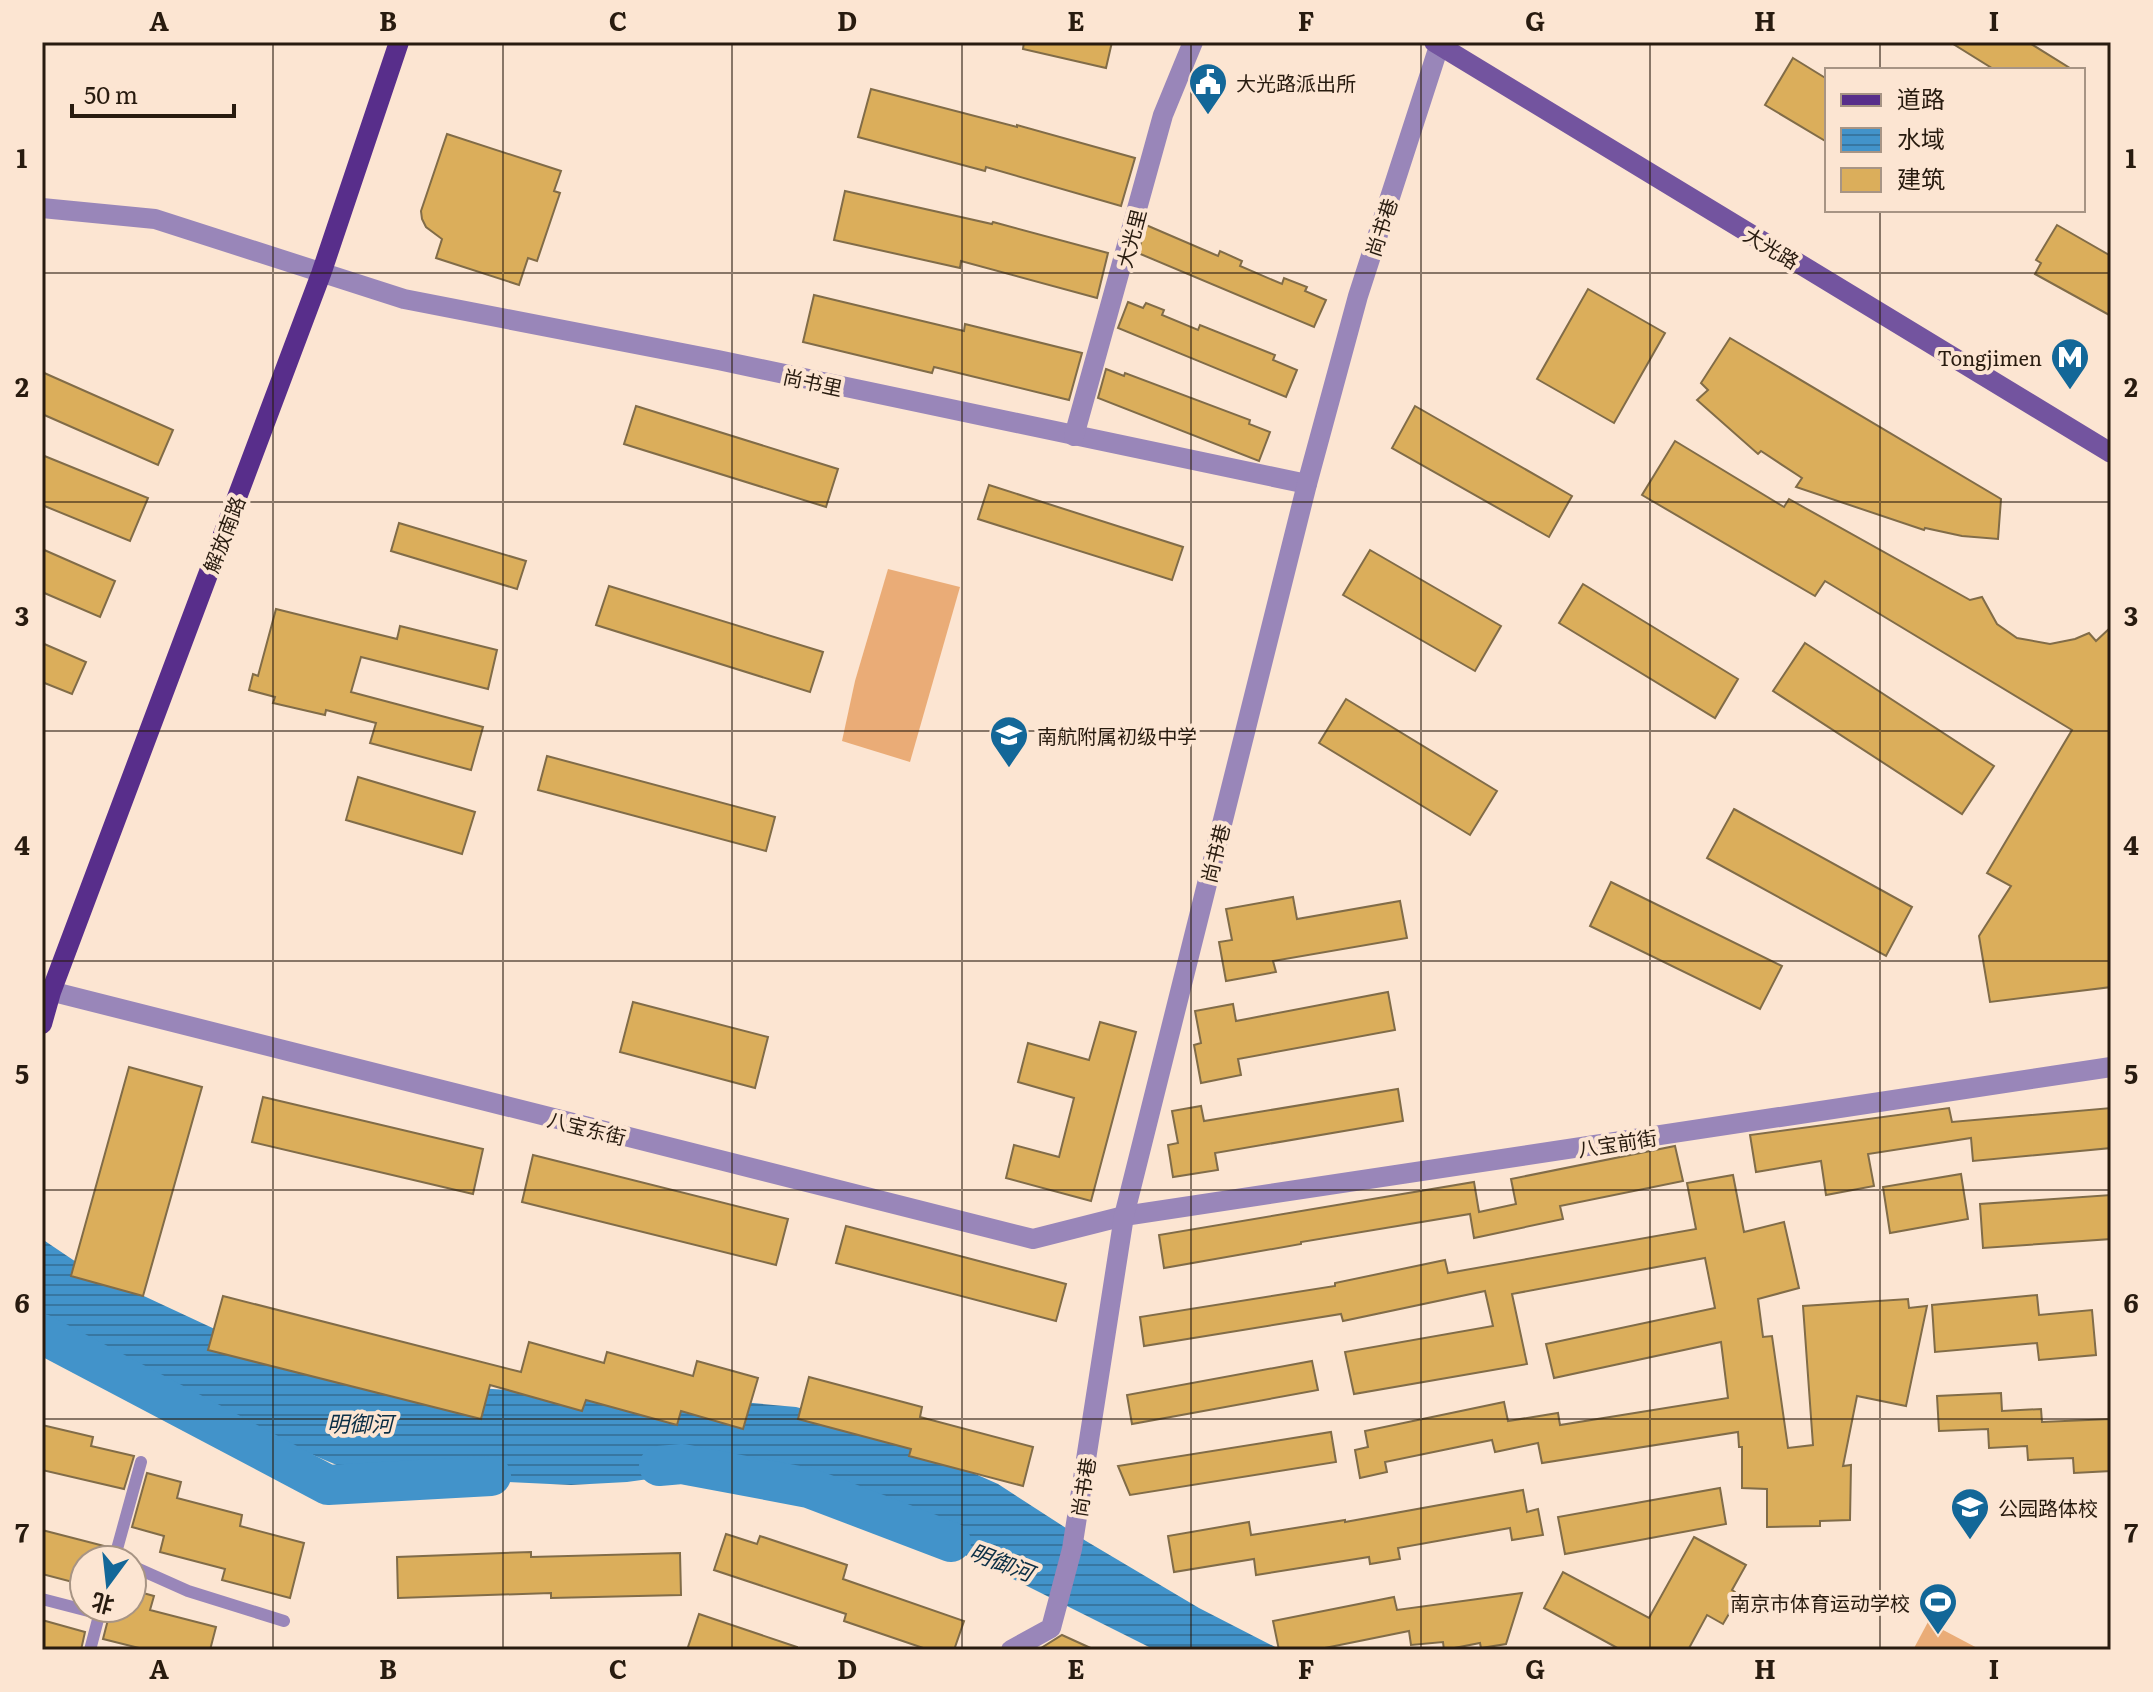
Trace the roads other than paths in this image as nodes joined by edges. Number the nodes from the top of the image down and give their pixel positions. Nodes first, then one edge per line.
1 (399, 42) edge
2 (1193, 42) edge
3 (1436, 44) edge
4 (42, 208) edge
5 (321, 274) junction
6 (1074, 436) junction
7 (2111, 453) edge
8 (1307, 484) junction
9 (46, 991) edge
10 (42, 1024) edge
11 (2111, 1067) edge
12 (1124, 1216) junction
13 (141, 1462) dead end
14 (120, 1544) edge
15 (148, 1573) edge
16 (42, 1599) edge
17 (68, 1604) edge
18 (284, 1621) dead end
19 (97, 1624) edge
20 (90, 1650) edge
21 (1011, 1650) edge

1 - 5 street, 解放南路
2 - 6 street, 大光里
3 - 7 street, 大光路
3 - 8 street, 尚书巷
4 - 5 street, 尚书里
5 - 6 street, 尚书里
5 - 9 street, 解放南路
6 - 8 street, 尚书里
8 - 12 street, 尚书巷
9 - 10 main road
9 - 12 street, 八宝东街
11 - 12 street, 八宝前街
12 - 21 street, 尚书巷
13 - 14 lane
15 - 18 lane
16 - 17 lane
19 - 20 lane

